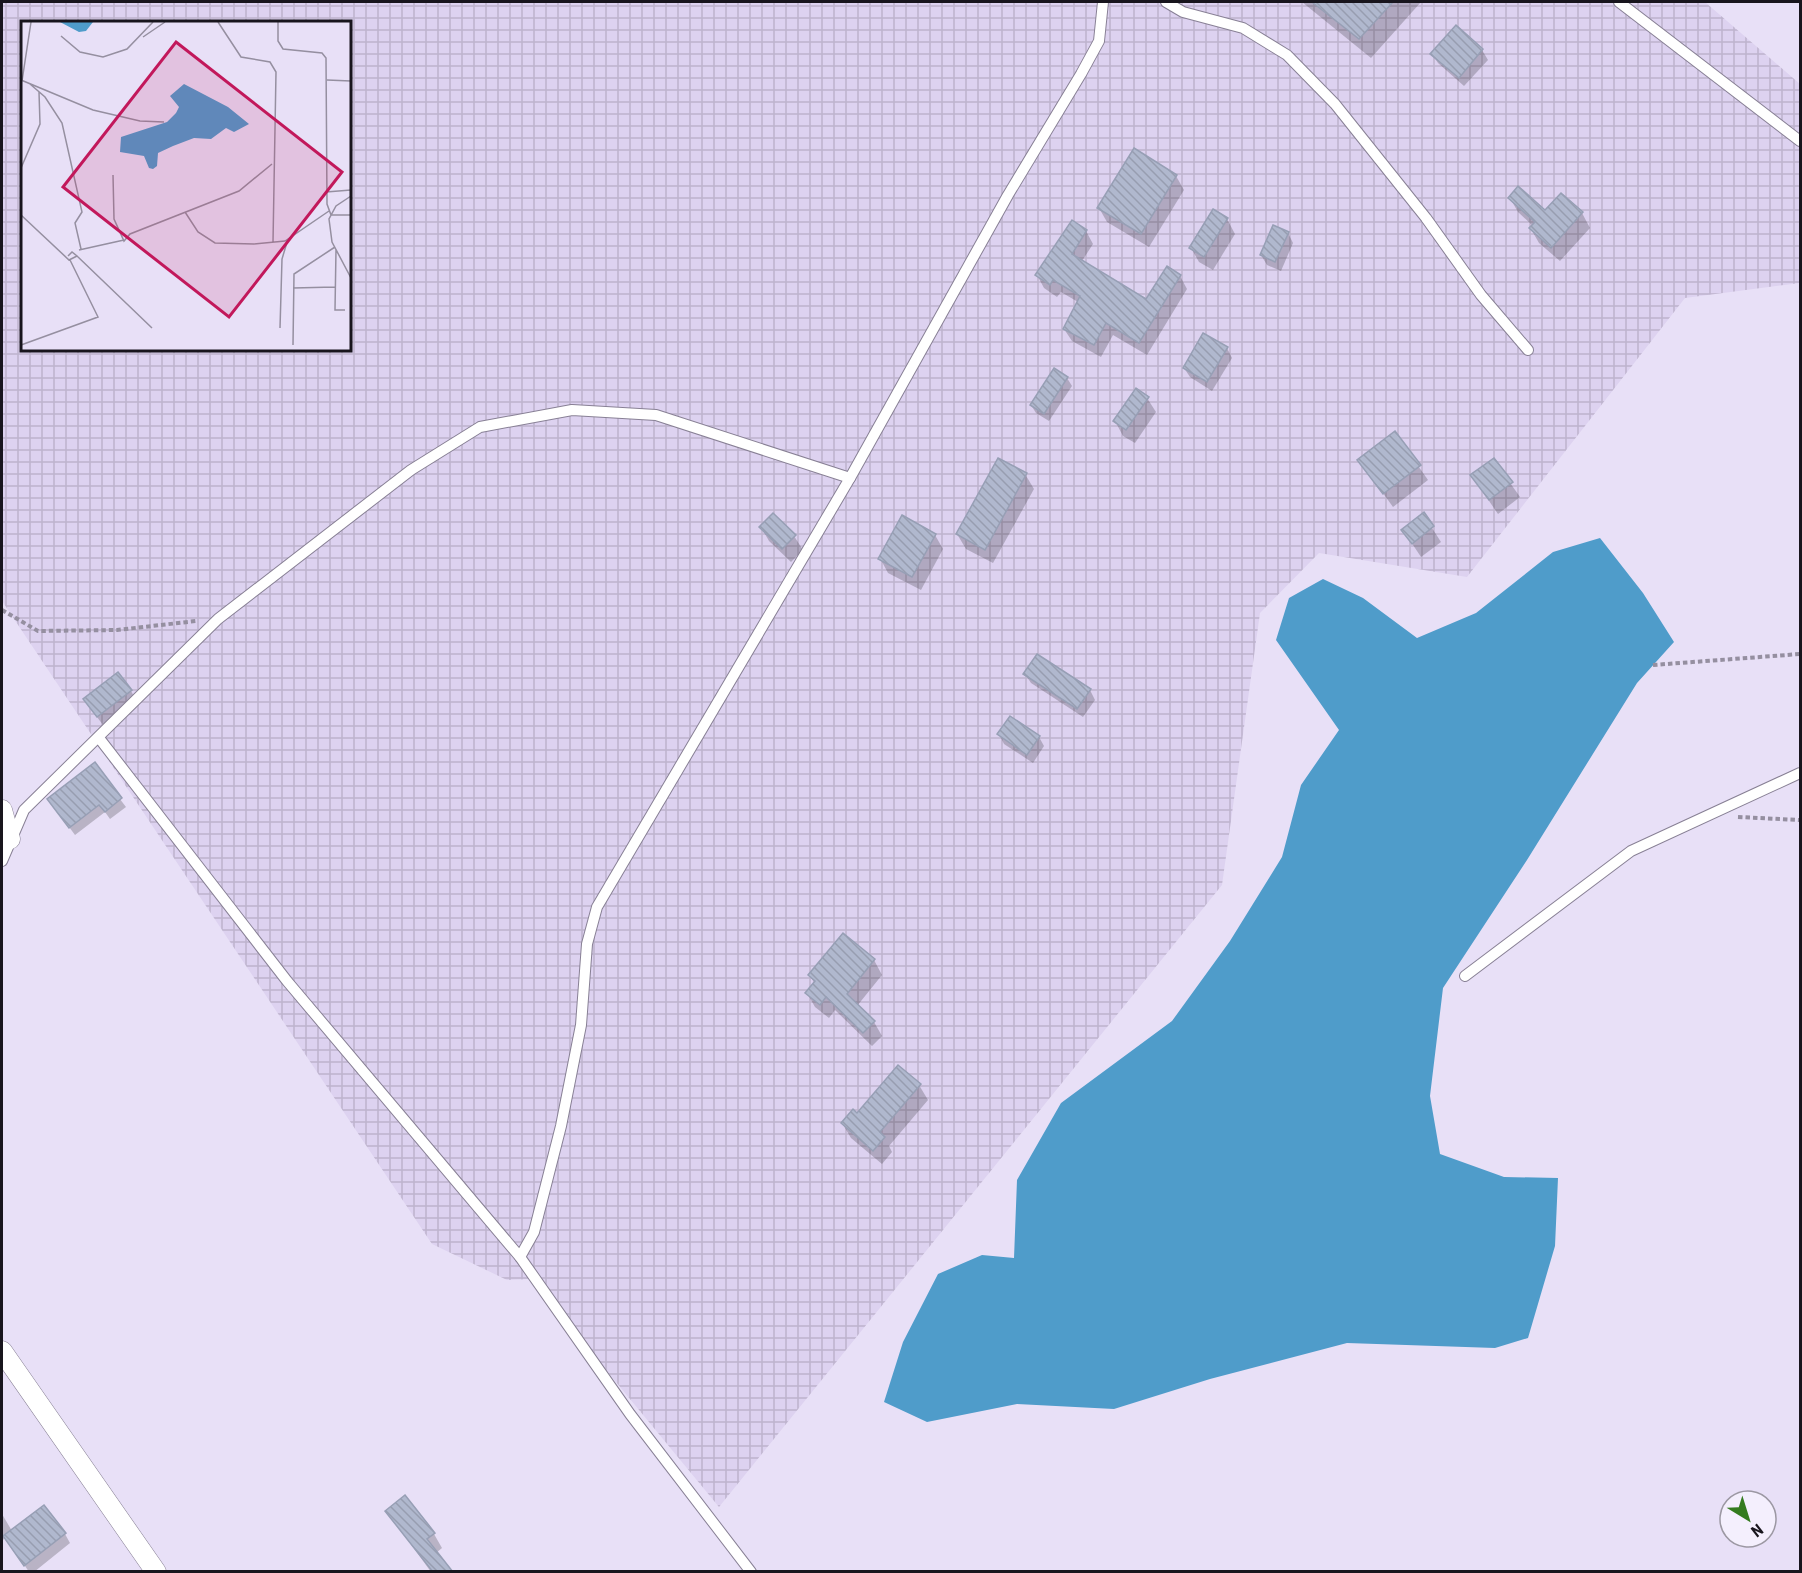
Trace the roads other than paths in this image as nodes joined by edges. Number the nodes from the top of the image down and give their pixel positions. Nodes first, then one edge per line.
1 (1103, 2) edge
2 (1166, 2) edge
3 (1620, 2) edge
4 (1800, 141) edge
5 (1528, 350) dead end
6 (850, 478) junction
7 (99, 738) junction
8 (1800, 773) edge
9 (2, 810) edge
10 (10, 839) junction
11 (2, 861) edge
12 (1465, 976) dead end
13 (520, 1257) junction
14 (2, 1353) edge
15 (156, 1572) edge
16 (751, 1572) edge

1 - 6 lane
2 - 5 lane
3 - 4 lane
6 - 7 lane
6 - 13 lane
7 - 10 lane
7 - 13 lane
8 - 12 lane
9 - 10 street
10 - 11 lane
13 - 16 lane
14 - 15 street

